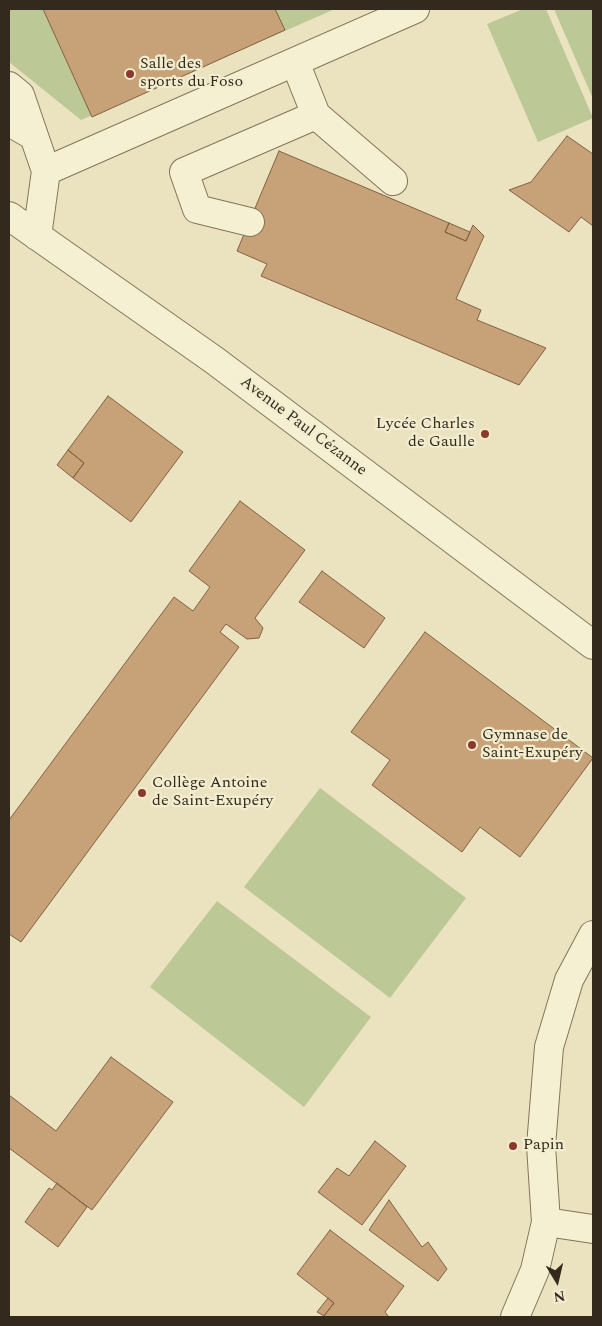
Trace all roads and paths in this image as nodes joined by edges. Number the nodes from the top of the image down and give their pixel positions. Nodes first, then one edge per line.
1 (415, 9) edge
2 (295, 62) junction
3 (9, 86) edge
4 (316, 115) junction
5 (9, 122) edge
6 (34, 136) junction
7 (46, 171) junction
8 (393, 181) dead end
9 (9, 216) edge
10 (250, 222) dead end
11 (37, 236) junction
12 (593, 644) edge
13 (593, 934) edge
14 (546, 1222) junction
15 (593, 1229) edge
16 (515, 1317) edge

1 - 2 street
2 - 4 street
2 - 7 street
3 - 6 street
4 - 8 street
4 - 10 street
5 - 6 street
6 - 7 street
7 - 11 street
9 - 11 street, Avenue Paul Cézanne
11 - 12 street, Avenue Paul Cézanne
13 - 14 street
14 - 15 street
14 - 16 street

